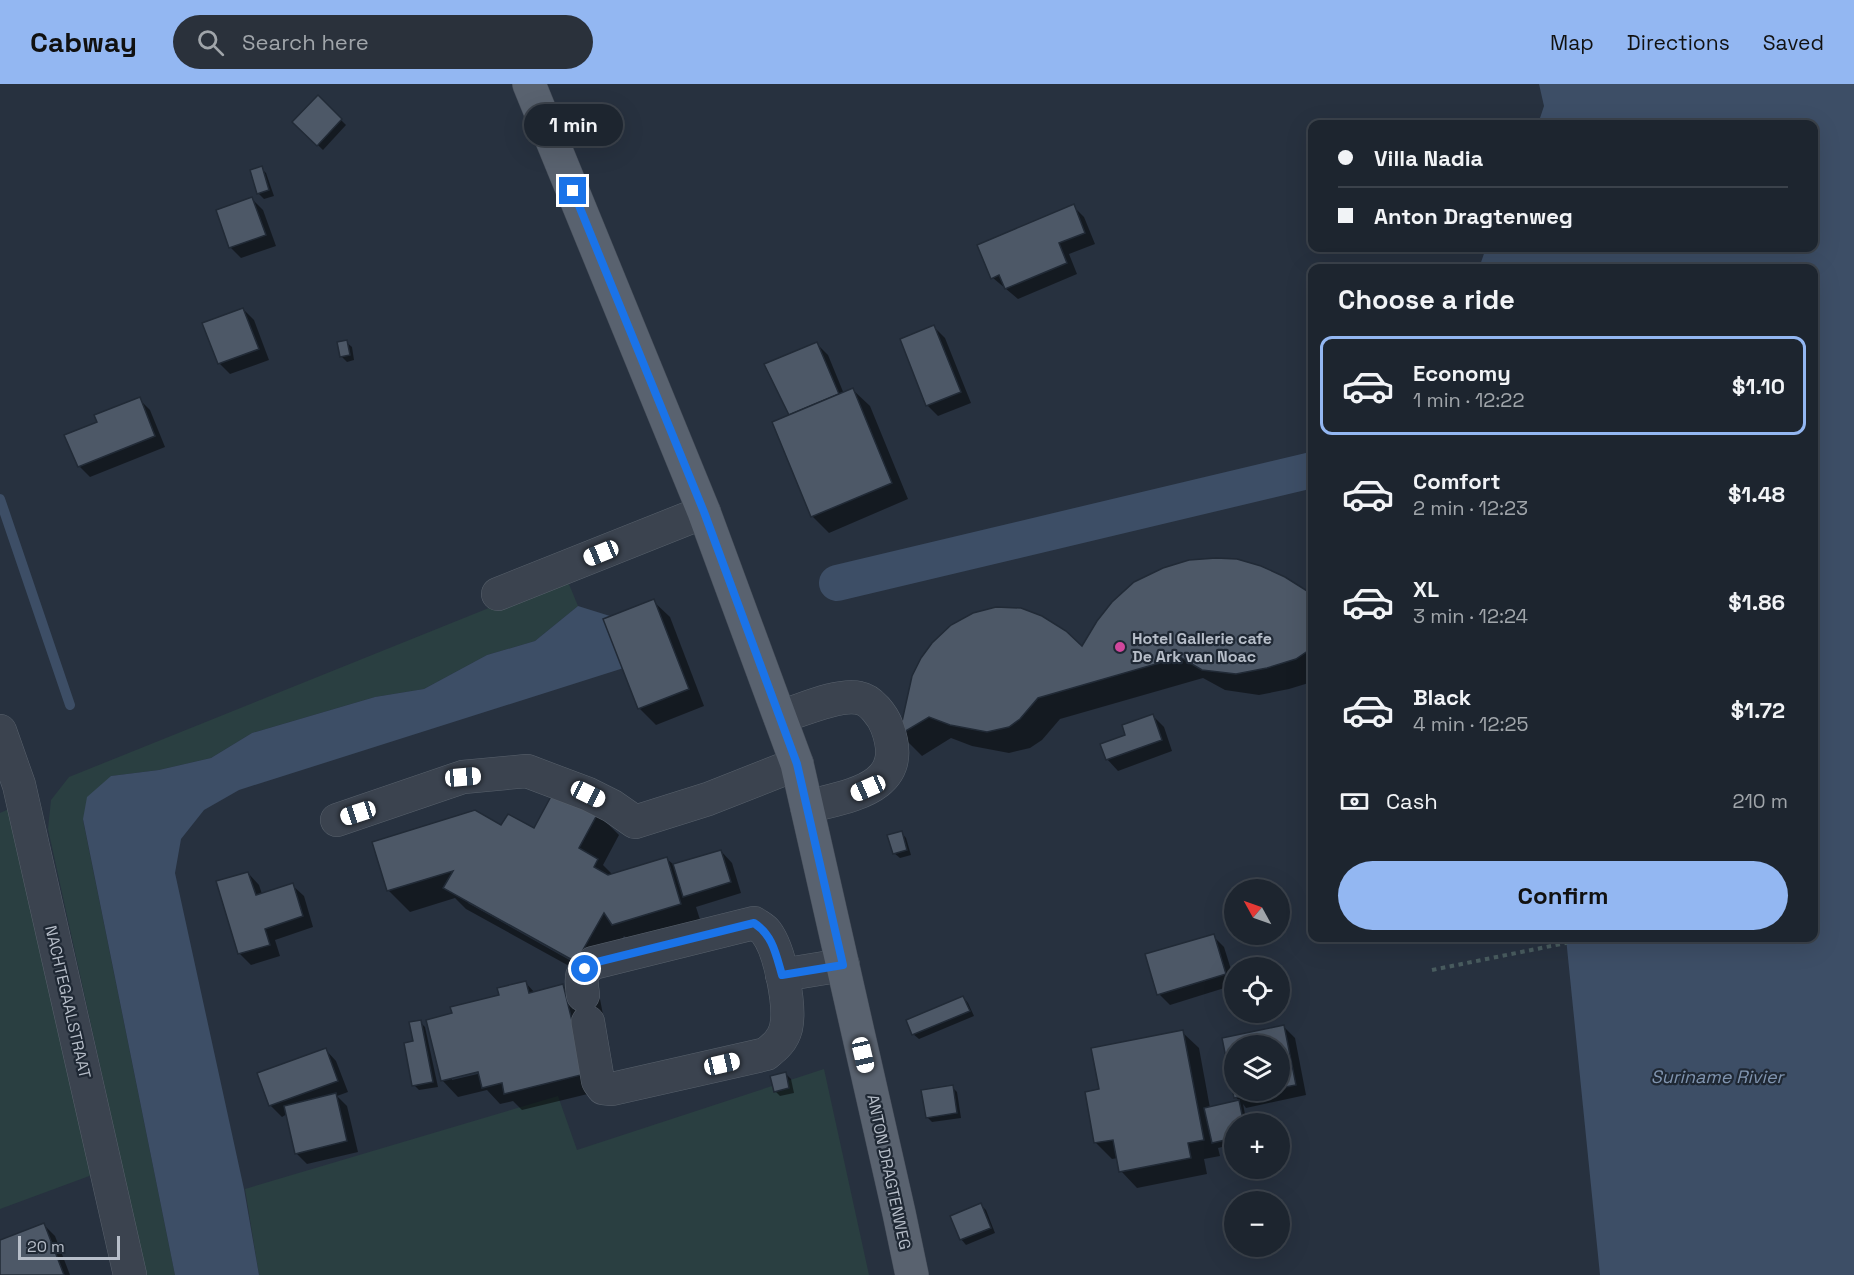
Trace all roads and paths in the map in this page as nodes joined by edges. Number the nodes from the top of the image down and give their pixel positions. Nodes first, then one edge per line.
1 (529, 84) edge
2 (704, 512) junction
3 (498, 594) dead end
4 (780, 717) junction
5 (0, 731) edge
6 (797, 764) junction
7 (807, 807) junction
8 (336, 820) dead end
9 (1566, 942) edge
10 (843, 965) junction
11 (1432, 970) dead end
12 (782, 975) junction
13 (129, 1275) edge
14 (912, 1275) edge

1 - 2 main road, ANTON DRAGTENWEG
2 - 3 street
2 - 4 main road, ANTON DRAGTENWEG
4 - 6 main road, ANTON DRAGTENWEG
4 - 7 street
5 - 13 street, NACHTEGAALSTRAAT
6 - 7 main road, ANTON DRAGTENWEG
6 - 8 street
7 - 10 main road, ANTON DRAGTENWEG
9 - 11 path
10 - 12 street
10 - 14 main road, ANTON DRAGTENWEG
12 - 12 street

